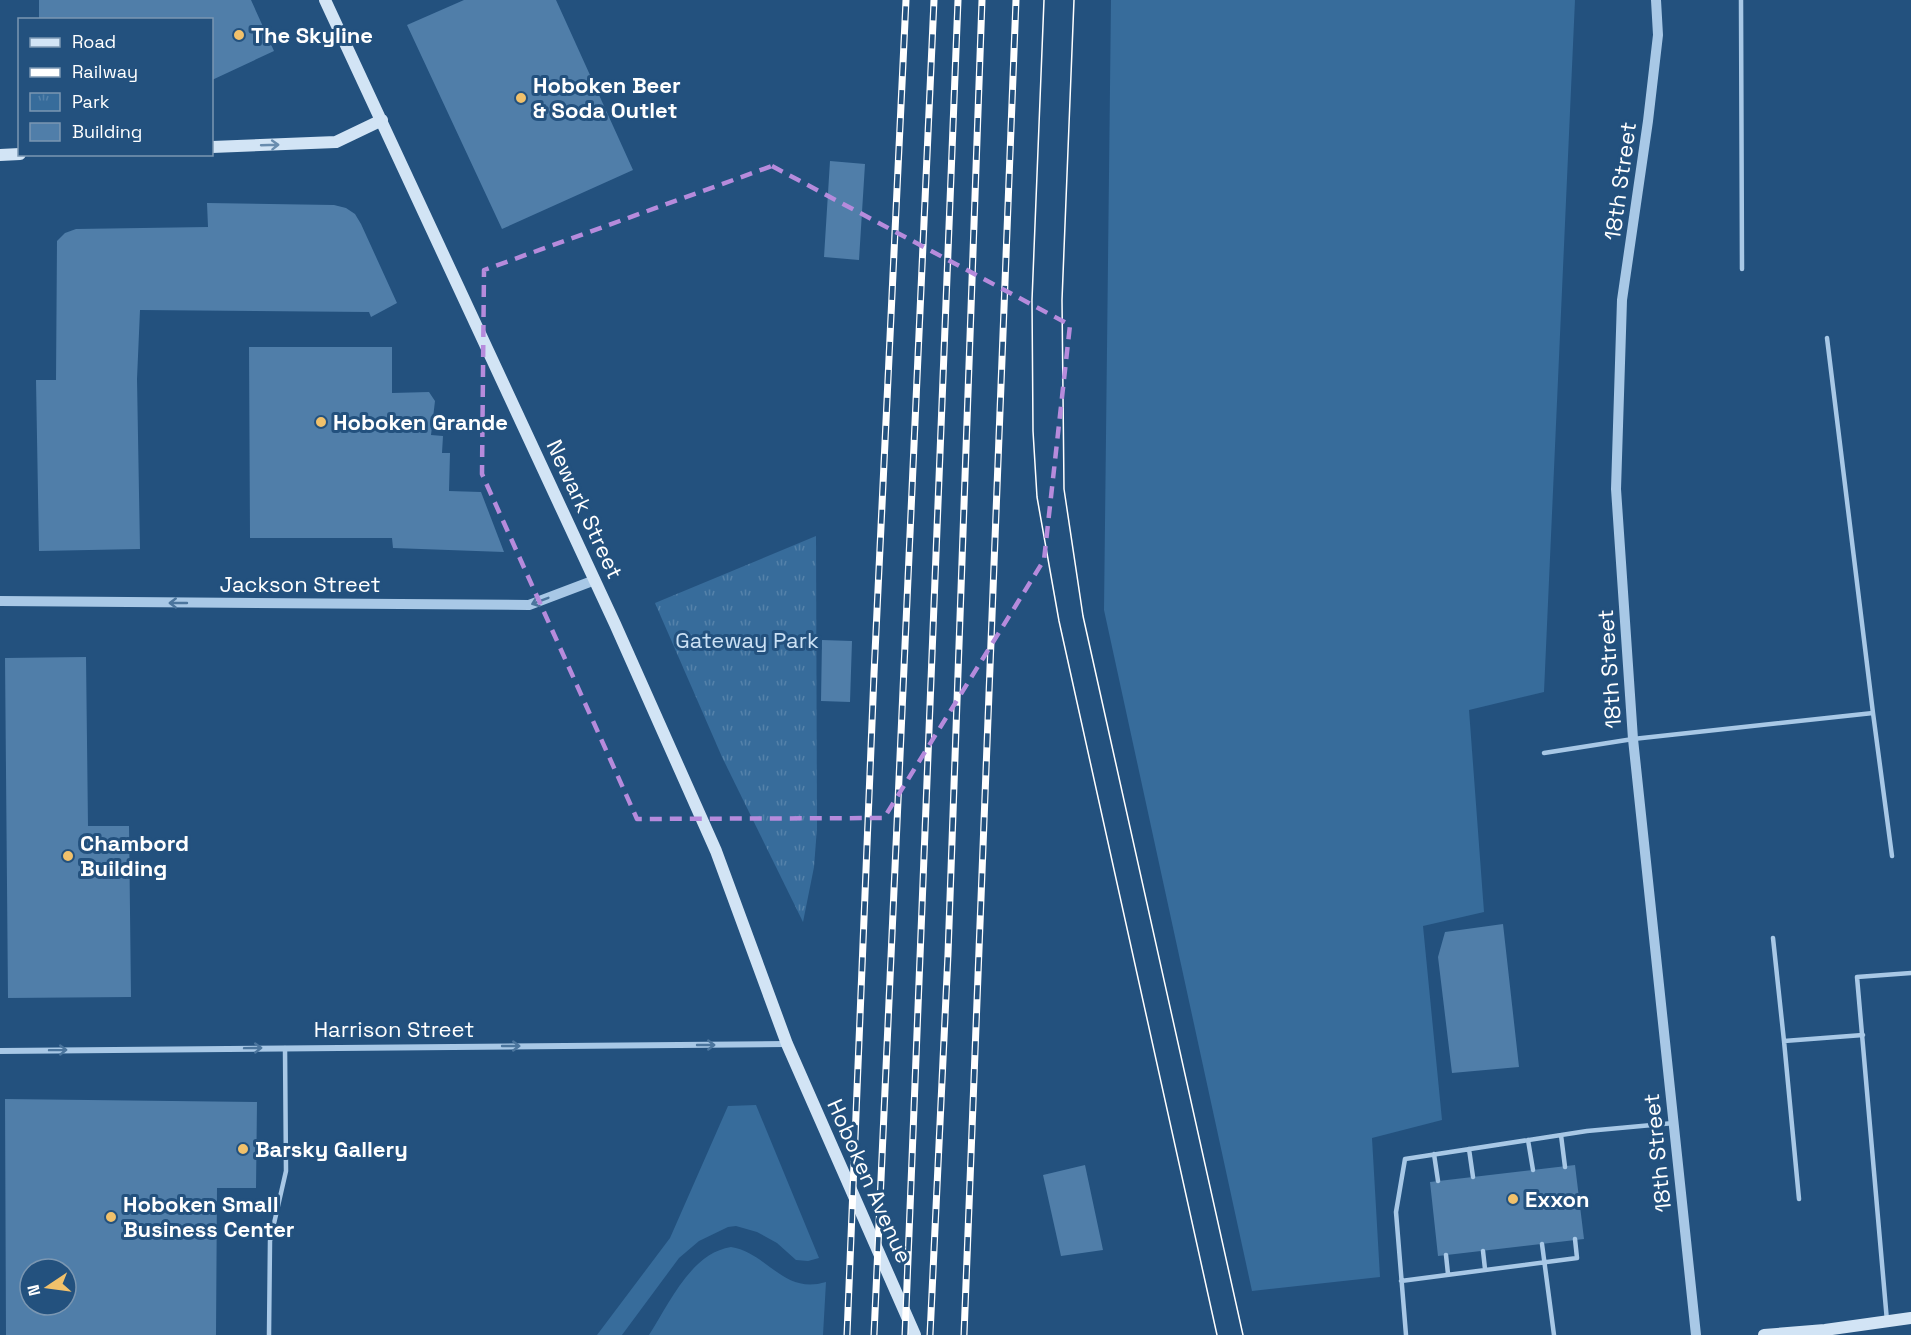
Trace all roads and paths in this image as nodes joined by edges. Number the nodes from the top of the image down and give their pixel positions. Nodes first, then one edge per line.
1 (325, 0) edge
2 (1656, 0) edge
3 (1741, 0) edge
4 (382, 120) junction
5 (213, 147) edge
6 (18, 154) edge
7 (0, 155) edge
8 (1742, 269) dead end
9 (1827, 338) dead end
10 (595, 580) junction
11 (0, 601) edge
12 (1873, 713) junction
13 (1633, 739) junction
14 (1544, 753) dead end
15 (1892, 856) dead end
16 (1773, 938) dead end
17 (1911, 973) edge
18 (1863, 1035) junction
19 (1784, 1041) junction
20 (787, 1044) junction
21 (285, 1048) junction
22 (0, 1051) edge
23 (1674, 1123) junction
24 (1561, 1135) junction
25 (1528, 1140) junction
26 (1469, 1149) junction
27 (1434, 1154) junction
28 (1565, 1167) dead end
29 (1533, 1170) dead end
30 (1473, 1177) dead end
31 (1438, 1181) dead end
32 (1799, 1199) dead end
33 (1575, 1239) dead end
34 (1542, 1244) dead end
35 (1483, 1251) dead end
36 (1446, 1255) dead end
37 (1544, 1262) junction
38 (1485, 1269) junction
39 (1448, 1274) junction
40 (1401, 1281) junction
41 (1911, 1318) edge
42 (1887, 1321) junction
43 (1825, 1332) edge
44 (269, 1335) edge
45 (915, 1335) edge
46 (1406, 1335) edge
47 (1554, 1335) edge
48 (1696, 1335) edge
49 (1764, 1335) edge

1 - 4 main road, Newark Street
2 - 13 street, 18th Street
3 - 8 lane
5 -> 4 main road
4 - 10 main road, Newark Street
6 - 7 main road
9 - 12 lane
10 -> 11 street, Jackson Street
10 - 20 main road, Newark Street
12 - 13 lane
12 - 15 lane
13 - 14 lane
13 - 23 street, 18th Street
16 - 19 lane
17 - 18 lane
18 - 19 lane
18 - 42 lane
19 - 32 lane
21 -> 20 street, Harrison Street
20 - 45 main road, Hoboken Avenue
22 -> 21 street, Harrison Street
21 - 44 lane
23 - 24 lane
23 - 48 street, 18th Street
24 - 25 lane
24 - 28 lane
25 - 26 lane
25 - 29 lane
26 - 27 lane
26 - 30 lane
27 - 31 lane
27 - 40 lane
33 - 37 lane
34 - 37 lane
35 - 38 lane
36 - 39 lane
37 - 38 lane
37 - 47 lane
38 - 39 lane
39 - 40 lane
40 - 46 lane
41 - 42 main road
42 - 43 main road
43 - 49 main road

